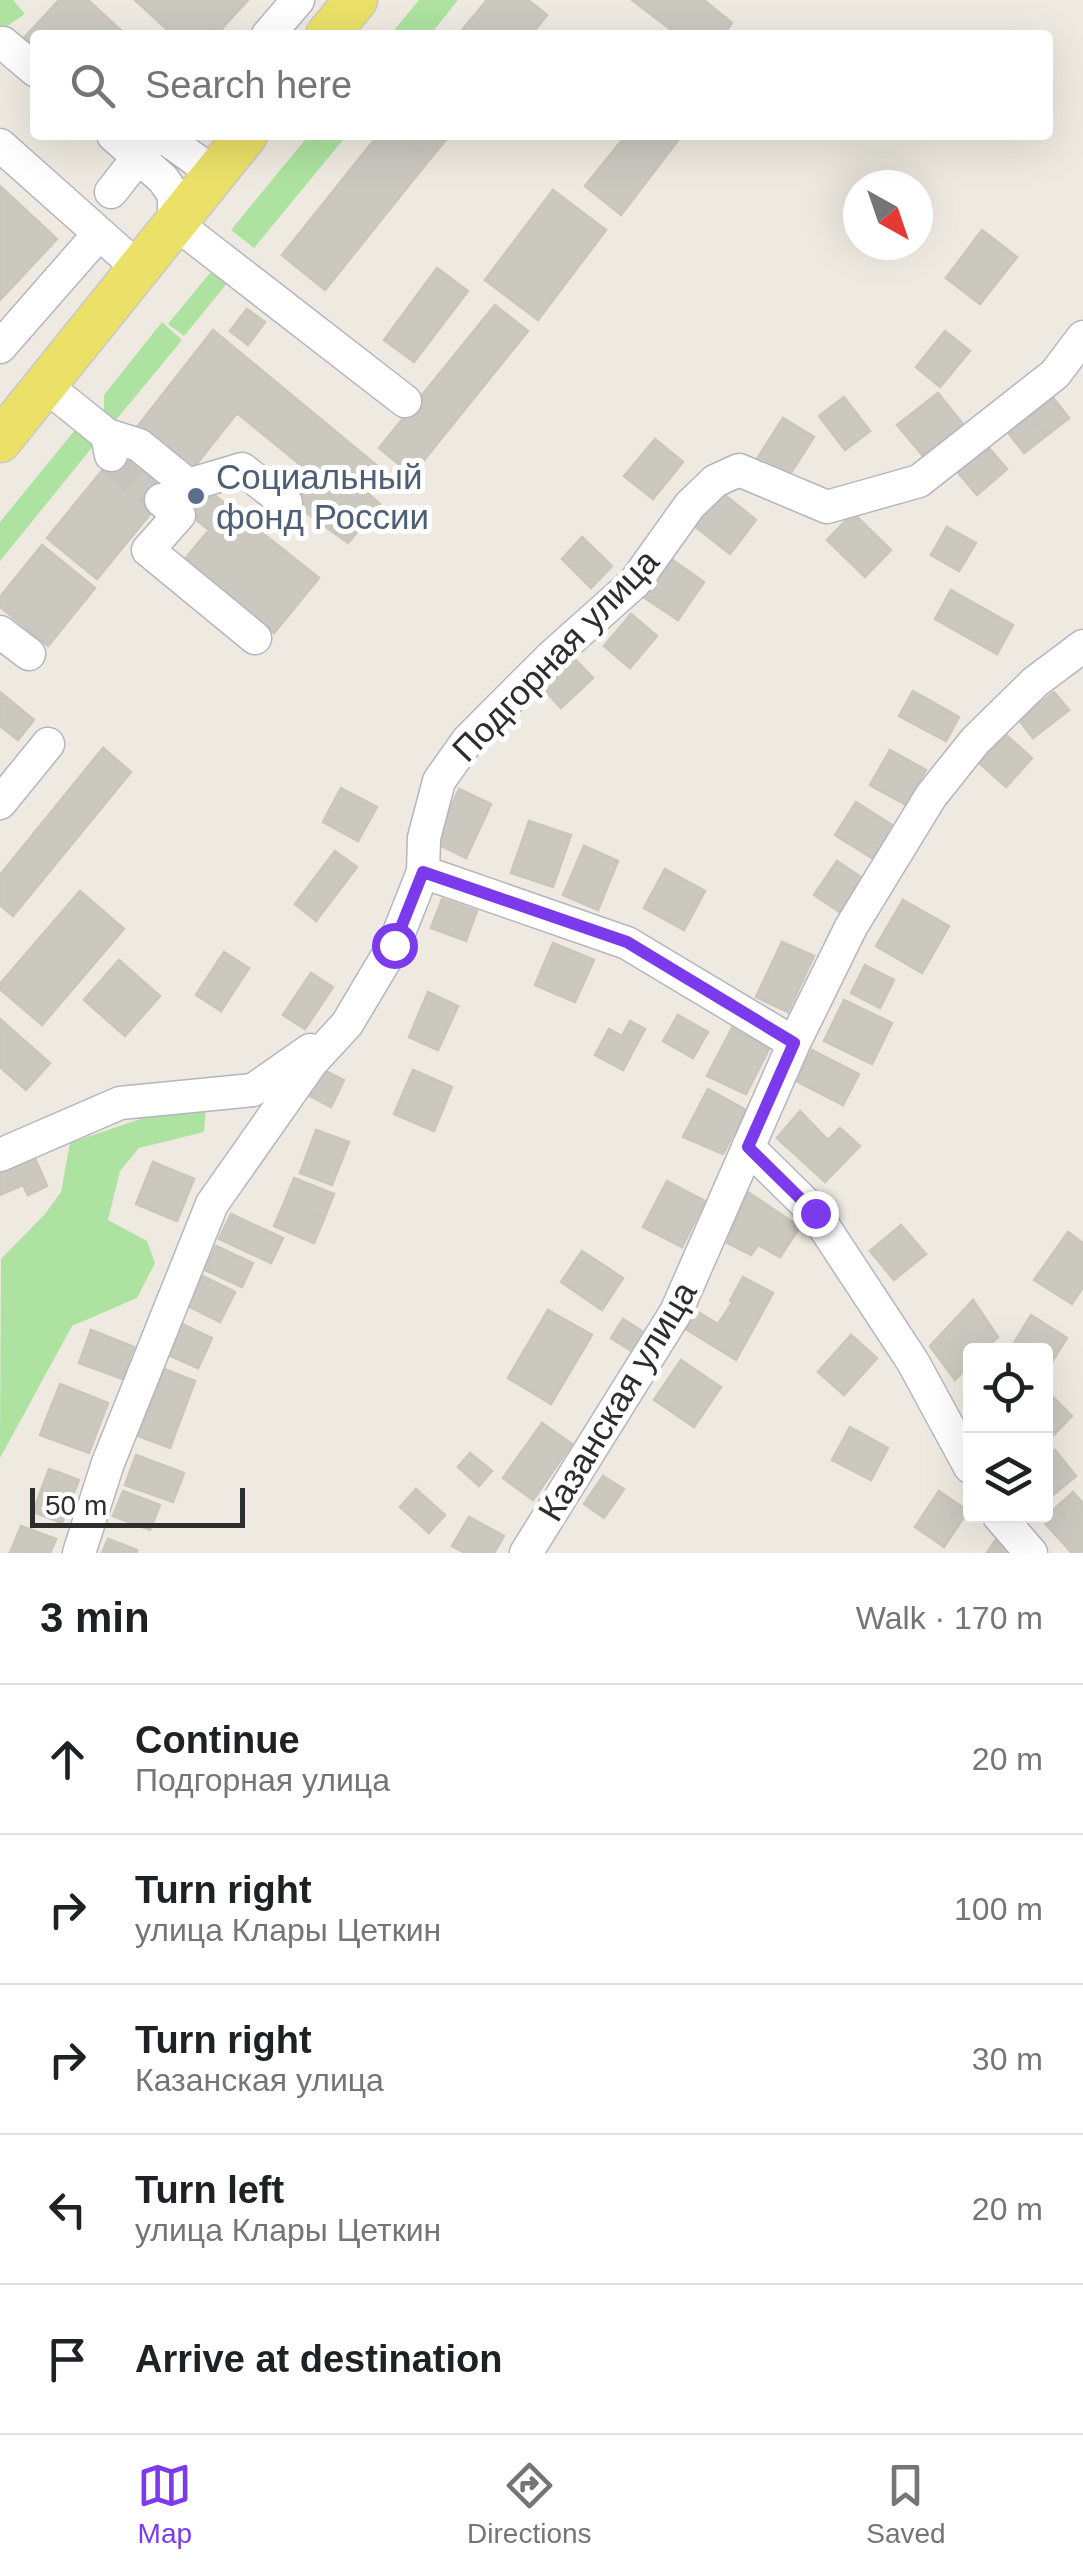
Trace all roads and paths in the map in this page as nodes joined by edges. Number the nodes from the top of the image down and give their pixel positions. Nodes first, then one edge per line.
1 (298, 0) edge
2 (356, 0) edge
3 (272, 30) edge
4 (332, 30) edge
5 (3, 43) dead end
6 (30, 66) edge
7 (242, 140) edge
8 (152, 142) edge
9 (0, 144) edge
10 (214, 173) junction
11 (111, 192) dead end
12 (174, 222) junction
13 (98, 235) junction
14 (137, 267) junction
15 (1083, 337) edge
16 (0, 347) edge
17 (45, 385) junction
18 (405, 401) dead end
19 (0, 441) edge
20 (161, 500) dead end
21 (286, 503) dead end
22 (0, 632) edge
23 (255, 638) dead end
24 (1083, 646) edge
25 (29, 654) dead end
26 (48, 744) dead end
27 (0, 802) edge
28 (423, 872) junction
29 (346, 1024) junction
30 (794, 1043) junction
31 (748, 1147) junction
32 (0, 1156) edge
33 (963, 1454) edge
34 (1005, 1523) edge
35 (79, 1553) edge
36 (526, 1553) edge
37 (1031, 1553) edge

1 - 3 street
2 - 4 main road
5 - 6 street
7 - 10 main road
8 - 10 street
8 - 11 street
8 - 12 street
9 - 13 street
10 - 12 main road
12 - 14 main road
12 - 18 street
13 - 14 street
13 - 16 street
14 - 17 main road
15 - 28 street, Подгорная улица
17 - 19 main road
17 - 21 street
20 - 23 street
22 - 25 street
24 - 30 street, Казанская улица
26 - 27 street
28 - 29 street, Подгорная улица
28 - 30 street
29 - 32 street
29 - 35 street, Подгорная улица
30 - 31 street, Казанская улица
31 - 33 street
31 - 36 street, Казанская улица
34 - 37 street

